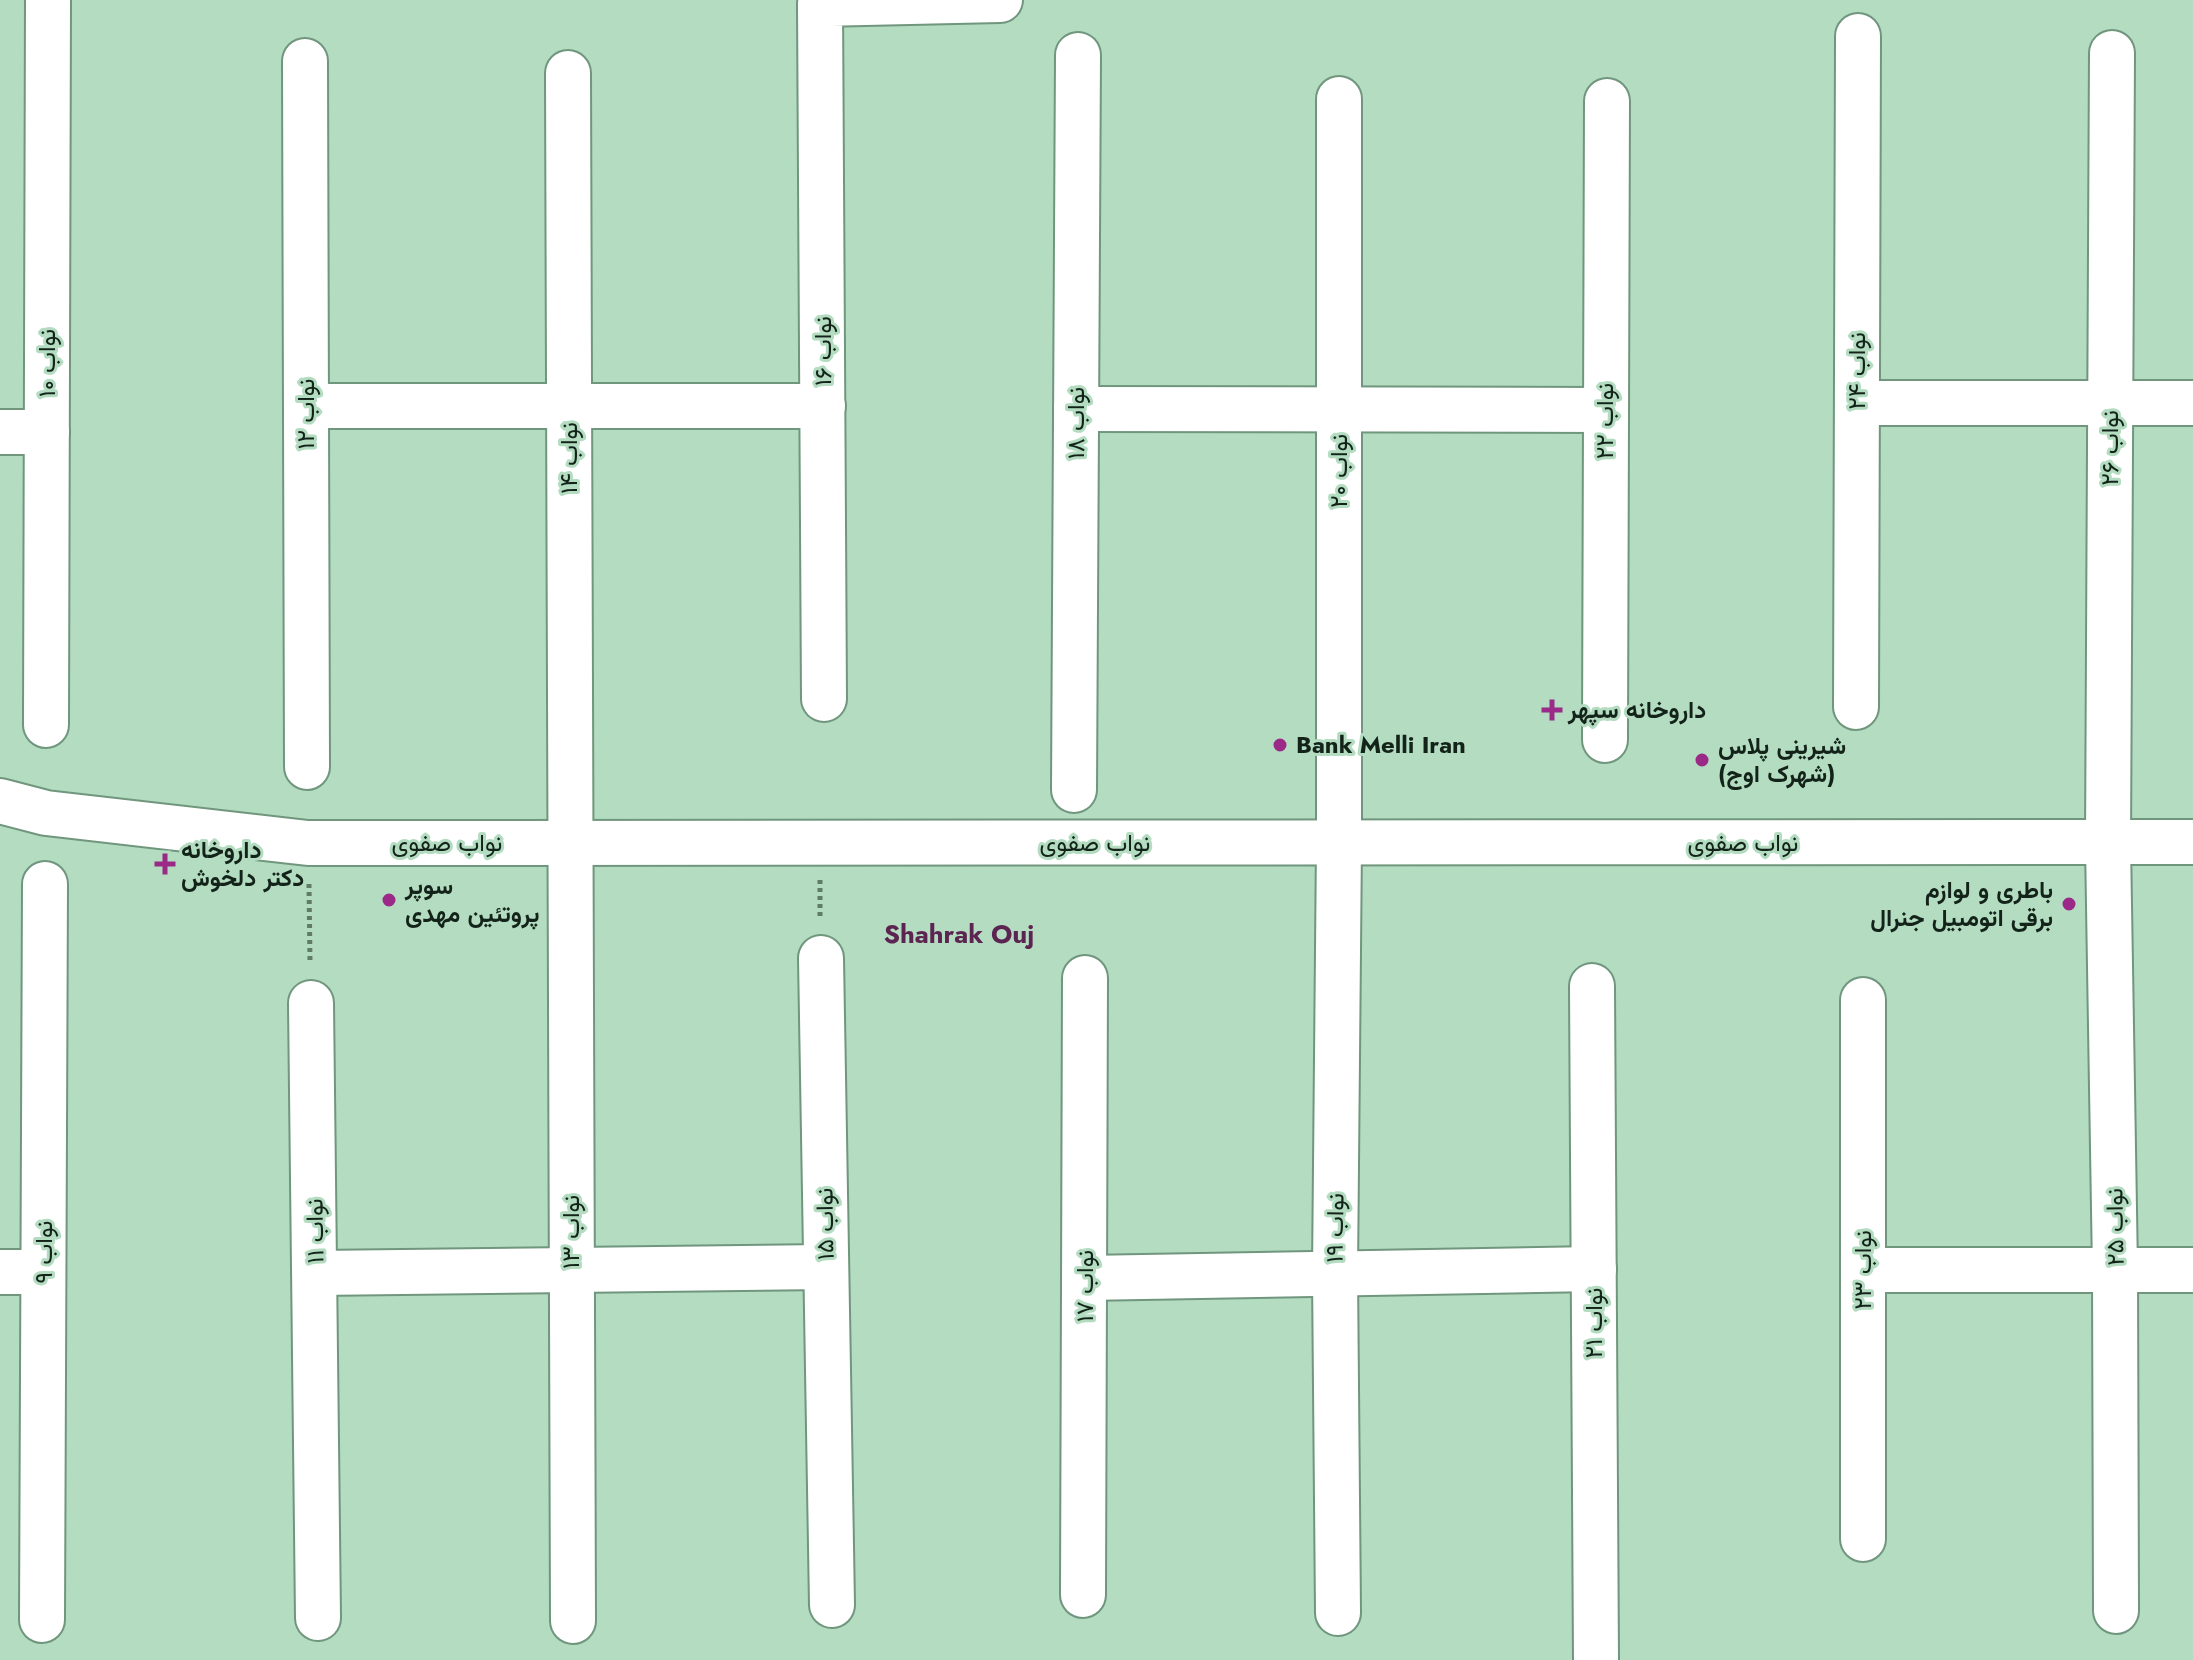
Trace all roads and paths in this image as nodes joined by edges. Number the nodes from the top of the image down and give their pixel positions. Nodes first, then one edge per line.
1 (48, 0) edge
2 (1000, 0) edge
3 (1858, 36) dead end
4 (2112, 53) dead end
5 (1078, 55) dead end
6 (305, 61) dead end
7 (568, 73) dead end
8 (1339, 99) dead end
9 (1607, 101) dead end
10 (1857, 403) junction
11 (2110, 403) junction
12 (2193, 403) edge
13 (306, 406) junction
14 (568, 406) junction
15 (823, 406) junction
16 (1076, 409) junction
17 (1339, 410) junction
18 (1605, 410) junction
19 (0, 432) edge
20 (47, 432) junction
21 (824, 699) dead end
22 (1856, 707) dead end
23 (46, 725) dead end
24 (1605, 740) dead end
25 (307, 767) dead end
26 (1074, 790) dead end
27 (0, 801) edge
28 (2193, 842) edge
29 (308, 843) junction
30 (570, 843) junction
31 (819, 843) junction
32 (1339, 843) junction
33 (2108, 844) junction
34 (45, 884) dead end
35 (821, 958) joint
36 (1085, 978) dead end
37 (1592, 986) dead end
38 (1863, 1000) dead end
39 (311, 1003) joint
40 (826, 1267) junction
41 (1594, 1269) junction
42 (571, 1270) junction
43 (1863, 1270) junction
44 (2115, 1270) junction
45 (2193, 1270) edge
46 (0, 1272) edge
47 (43, 1272) junction
48 (316, 1273) junction
49 (1335, 1273) junction
50 (1085, 1278) junction
51 (1863, 1539) dead end
52 (1083, 1595) dead end
53 (832, 1605) dead end
54 (2116, 1611) dead end
55 (1338, 1613) dead end
56 (318, 1618) dead end
57 (42, 1620) dead end
58 (573, 1621) dead end
59 (1596, 1660) edge

1 - 20 street, نواب ۱۰
2 - 15 street, نواب ۱۶
3 - 10 street, نواب ۲۴
4 - 11 street, نواب ۲۶
5 - 16 street, نواب ۱۸
6 - 13 street, نواب ۱۲
7 - 14 street, نواب ۱۴
8 - 17 street, نواب ۲۰
9 - 18 street, نواب ۲۲
10 - 11 street
10 - 22 street, نواب ۲۴
11 - 12 street
11 - 33 street, نواب ۲۶
13 - 14 street
13 - 25 street, نواب ۱۲
14 - 15 street
14 - 30 street, نواب ۱۴
15 - 21 street, نواب ۱۶
16 - 17 street
16 - 26 street, نواب ۱۸
17 - 18 street
17 - 32 street, نواب ۲۰
18 - 24 street, نواب ۲۲
19 - 20 street
20 - 23 street, نواب ۱۰
27 - 29 street, نواب صفوی
28 - 33 street, نواب صفوی
29 - 30 street, نواب صفوی
29 - 39 path
30 - 31 street, نواب صفوی
30 - 42 street, نواب ۱۳
31 - 32 street, نواب صفوی
31 - 35 path
32 - 33 street, نواب صفوی
32 - 49 street, نواب ۱۹
33 - 44 street, نواب ۲۵
34 - 47 street, نواب ۹
35 - 40 street, نواب ۱۵
36 - 50 street, نواب ۱۷
37 - 41 street, نواب ۲۱
38 - 43 street, نواب ۲۳
39 - 48 street, نواب ۱۱
40 - 42 street
40 - 53 street, نواب ۱۵
41 - 49 street
41 - 59 street, نواب ۲۱
42 - 48 street
42 - 58 street, نواب ۱۳
43 - 44 street
43 - 51 street, نواب ۲۳
44 - 45 street
44 - 54 street, نواب ۲۵
46 - 47 street
47 - 57 street, نواب ۹
48 - 56 street, نواب ۱۱
49 - 50 street
49 - 55 street, نواب ۱۹
50 - 52 street, نواب ۱۷

